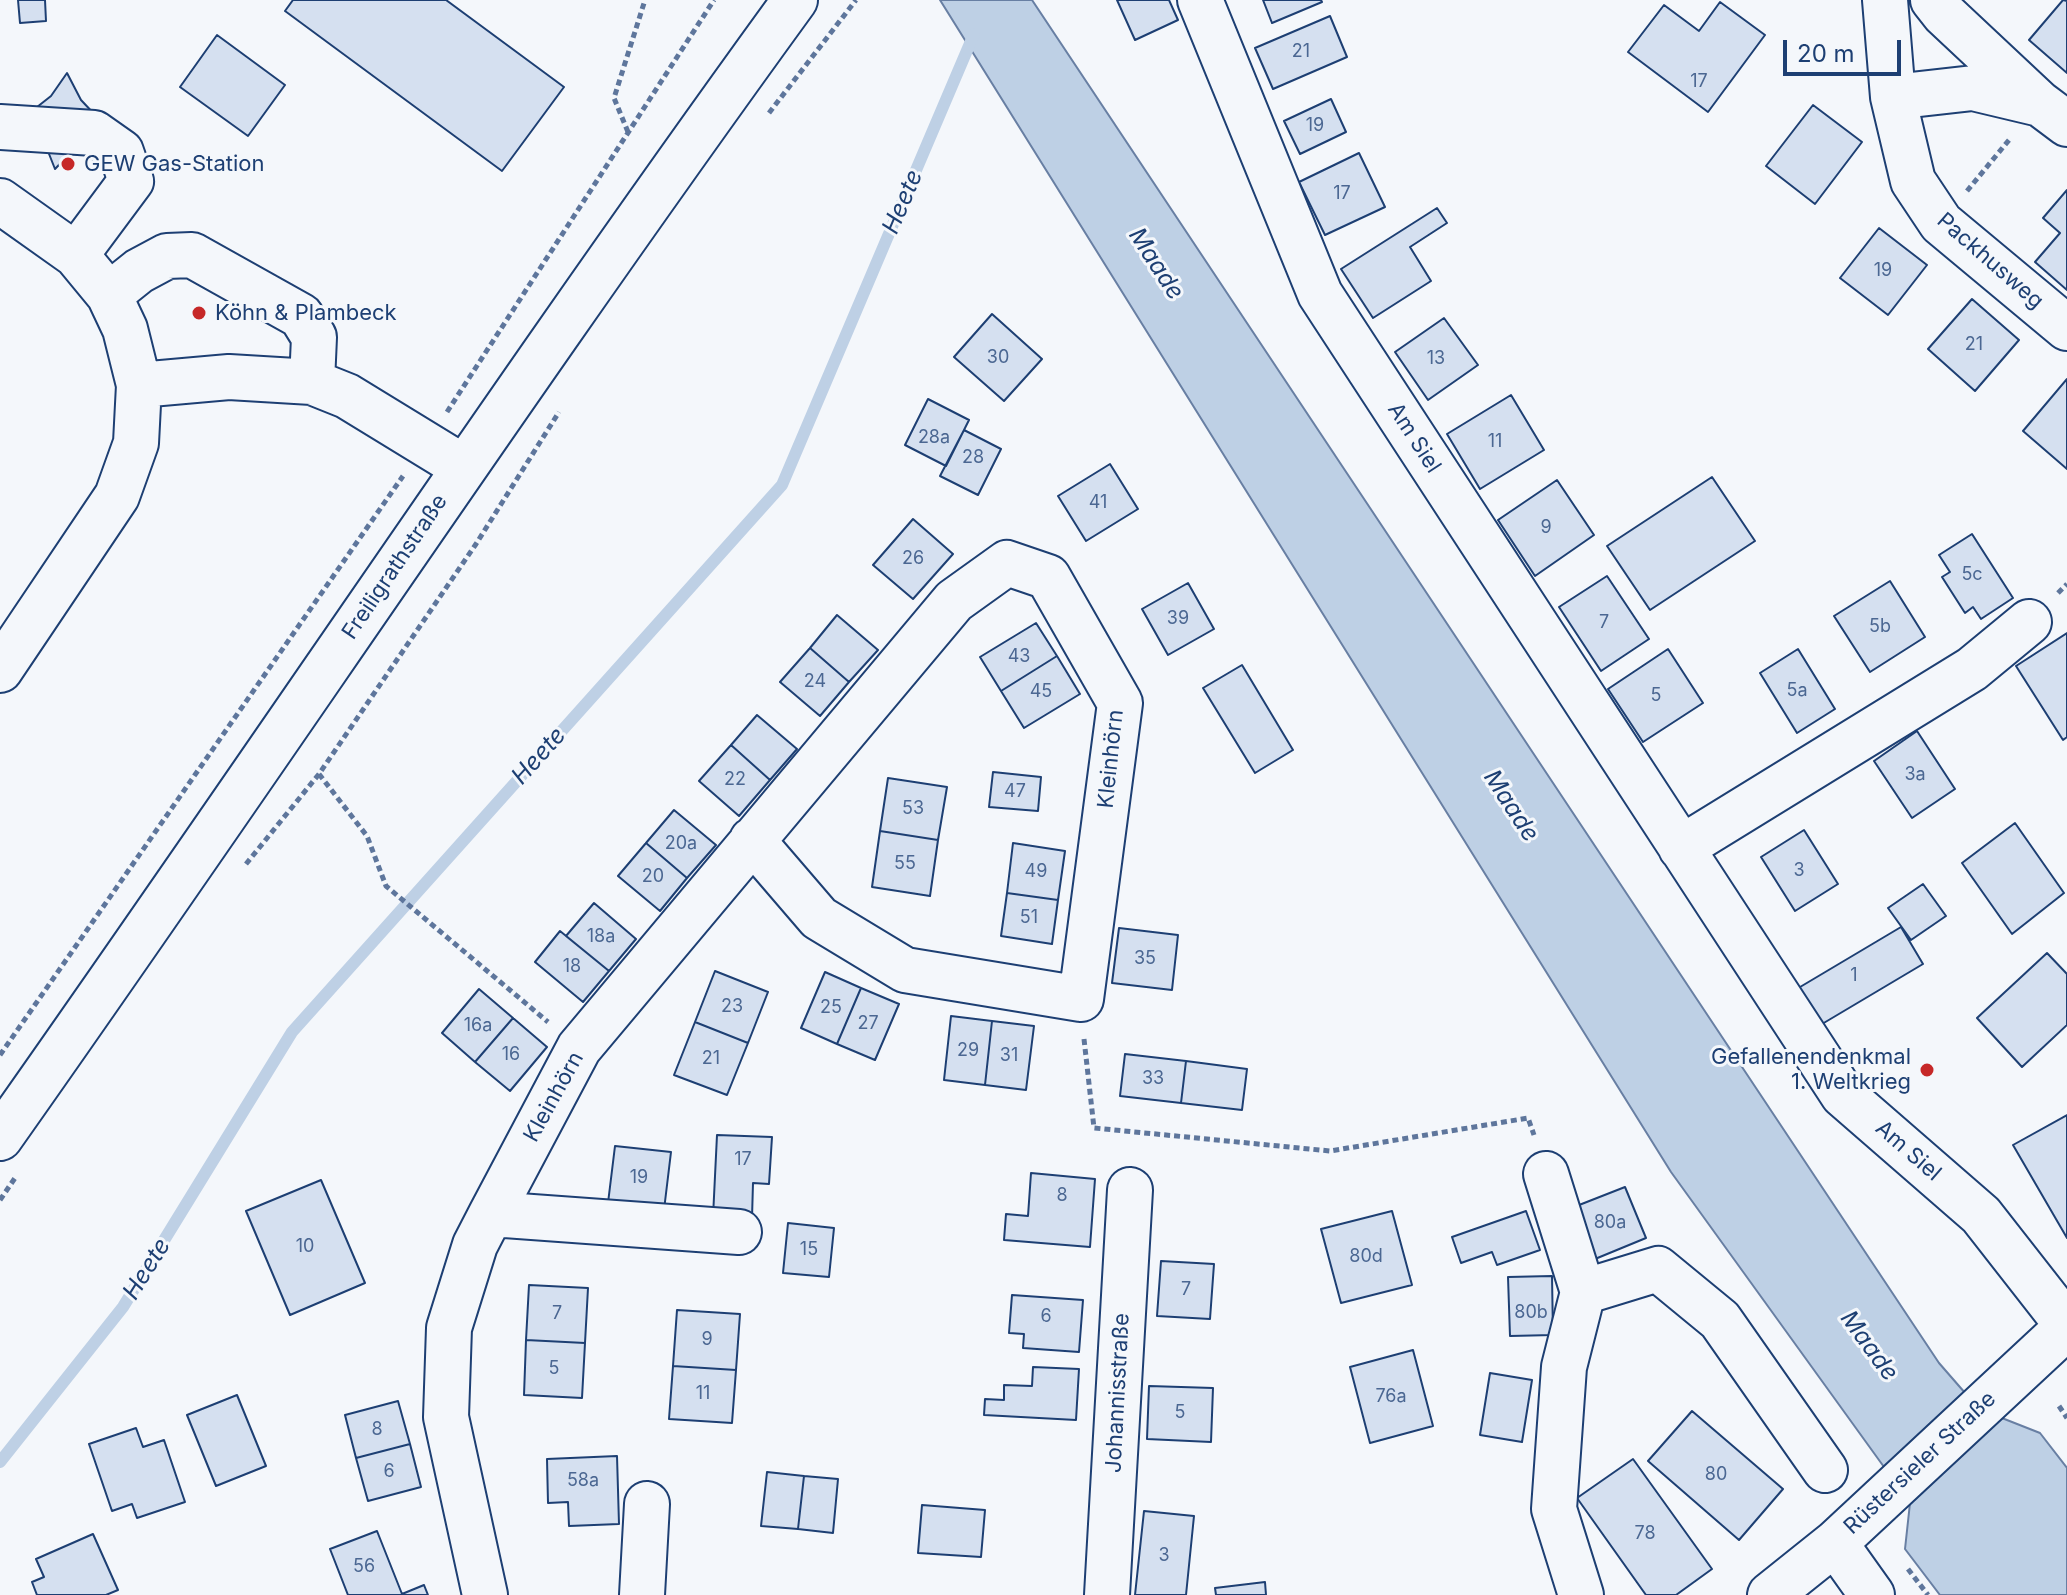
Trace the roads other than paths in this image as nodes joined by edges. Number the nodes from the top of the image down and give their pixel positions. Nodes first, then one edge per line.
1 (1200, 0) edge
2 (1885, 0) edge
3 (1933, 0) edge
4 (790, 2) edge
5 (1893, 97) junction
6 (2053, 114) edge
7 (0, 127) edge
8 (0, 201) edge
9 (76, 255) junction
10 (109, 295) junction
11 (2067, 328) edge
12 (312, 382) junction
13 (139, 385) junction
14 (463, 467) junction
15 (2029, 622) dead end
16 (0, 670) edge
17 (752, 840) junction
18 (1681, 848) junction
19 (0, 1138) edge
20 (1546, 1174) road end
21 (1130, 1190) dead end
22 (491, 1214) junction
23 (739, 1232) dead end
24 (1583, 1292) junction
25 (2067, 1326) edge
26 (1825, 1470) dead end
27 (647, 1504) dead end
28 (1835, 1543) junction
29 (485, 1595) edge
30 (642, 1595) edge
31 (1107, 1595) edge
32 (1581, 1595) edge
33 (1770, 1595) edge
34 (1872, 1595) edge

1 - 18 street, Am Siel
2 - 5 street, Packhusweg
3 - 6 street
4 - 14 street, Freiligrathstraße
5 - 6 street
5 - 11 street, Packhusweg
7 - 9 street
8 - 9 street
9 - 10 street
10 - 12 street
10 - 13 street
12 - 13 street
12 - 14 street
13 - 16 street
14 - 19 street, Freiligrathstraße
15 - 18 street
17 - 17 street, Kleinhörn
17 - 22 street, Kleinhörn
18 - 25 street, Am Siel
20 - 24 street
21 - 31 street, Johannisstraße
22 - 23 street
22 - 29 street, Kleinhörn
24 - 26 street
24 - 32 street
25 - 28 street, Rüstersieler Straße
27 - 30 street
28 - 33 street, Rüstersieler Straße
28 - 34 street

